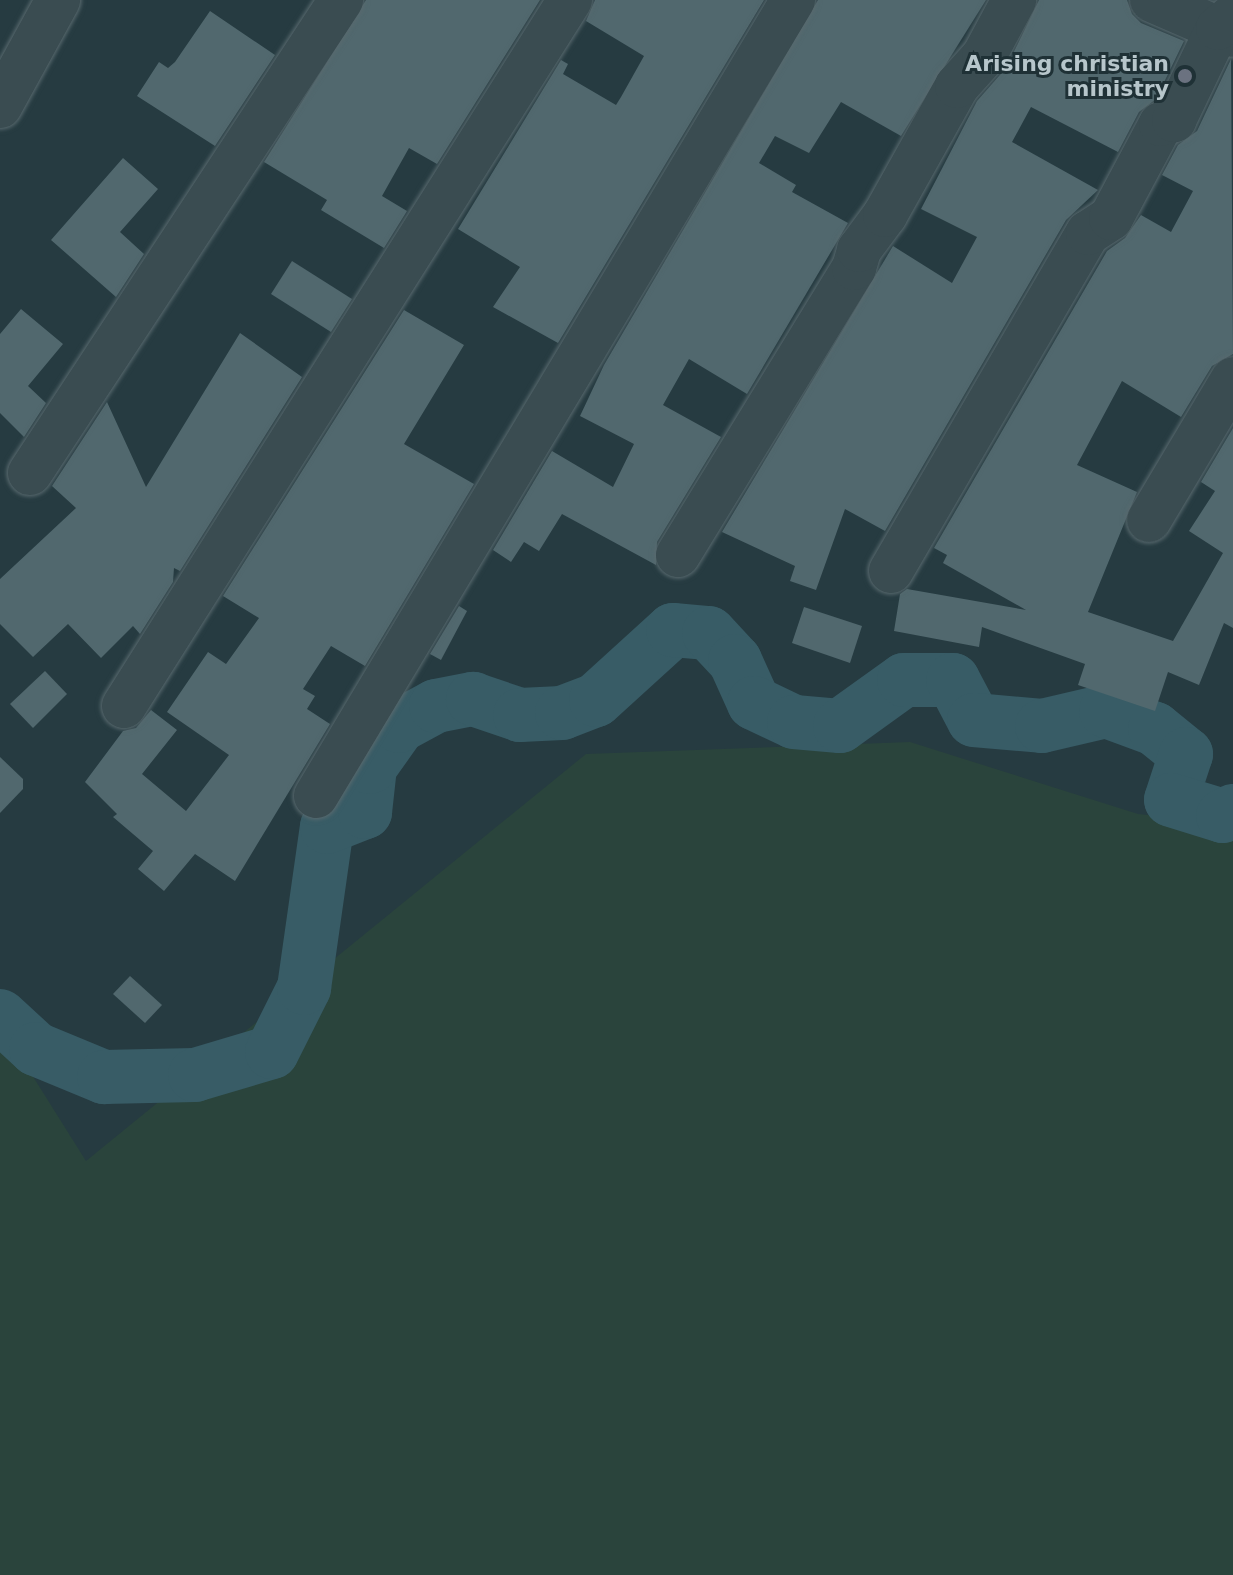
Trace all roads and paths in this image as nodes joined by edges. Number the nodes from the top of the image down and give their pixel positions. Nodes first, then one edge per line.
1 (58, 0) edge
2 (341, 0) edge
3 (570, 0) edge
4 (793, 0) edge
5 (1014, 0) edge
6 (1152, 0) edge
7 (1228, 26) edge
8 (0, 106) edge
9 (1233, 379) edge
10 (30, 473) dead end
11 (1149, 520) dead end
12 (678, 555) dead end
13 (891, 571) dead end
14 (124, 706) dead end
15 (316, 796) dead end

1 - 8 street
2 - 10 street
3 - 14 street
4 - 15 street
5 - 12 street
6 - 7 street
7 - 13 street
9 - 11 street

